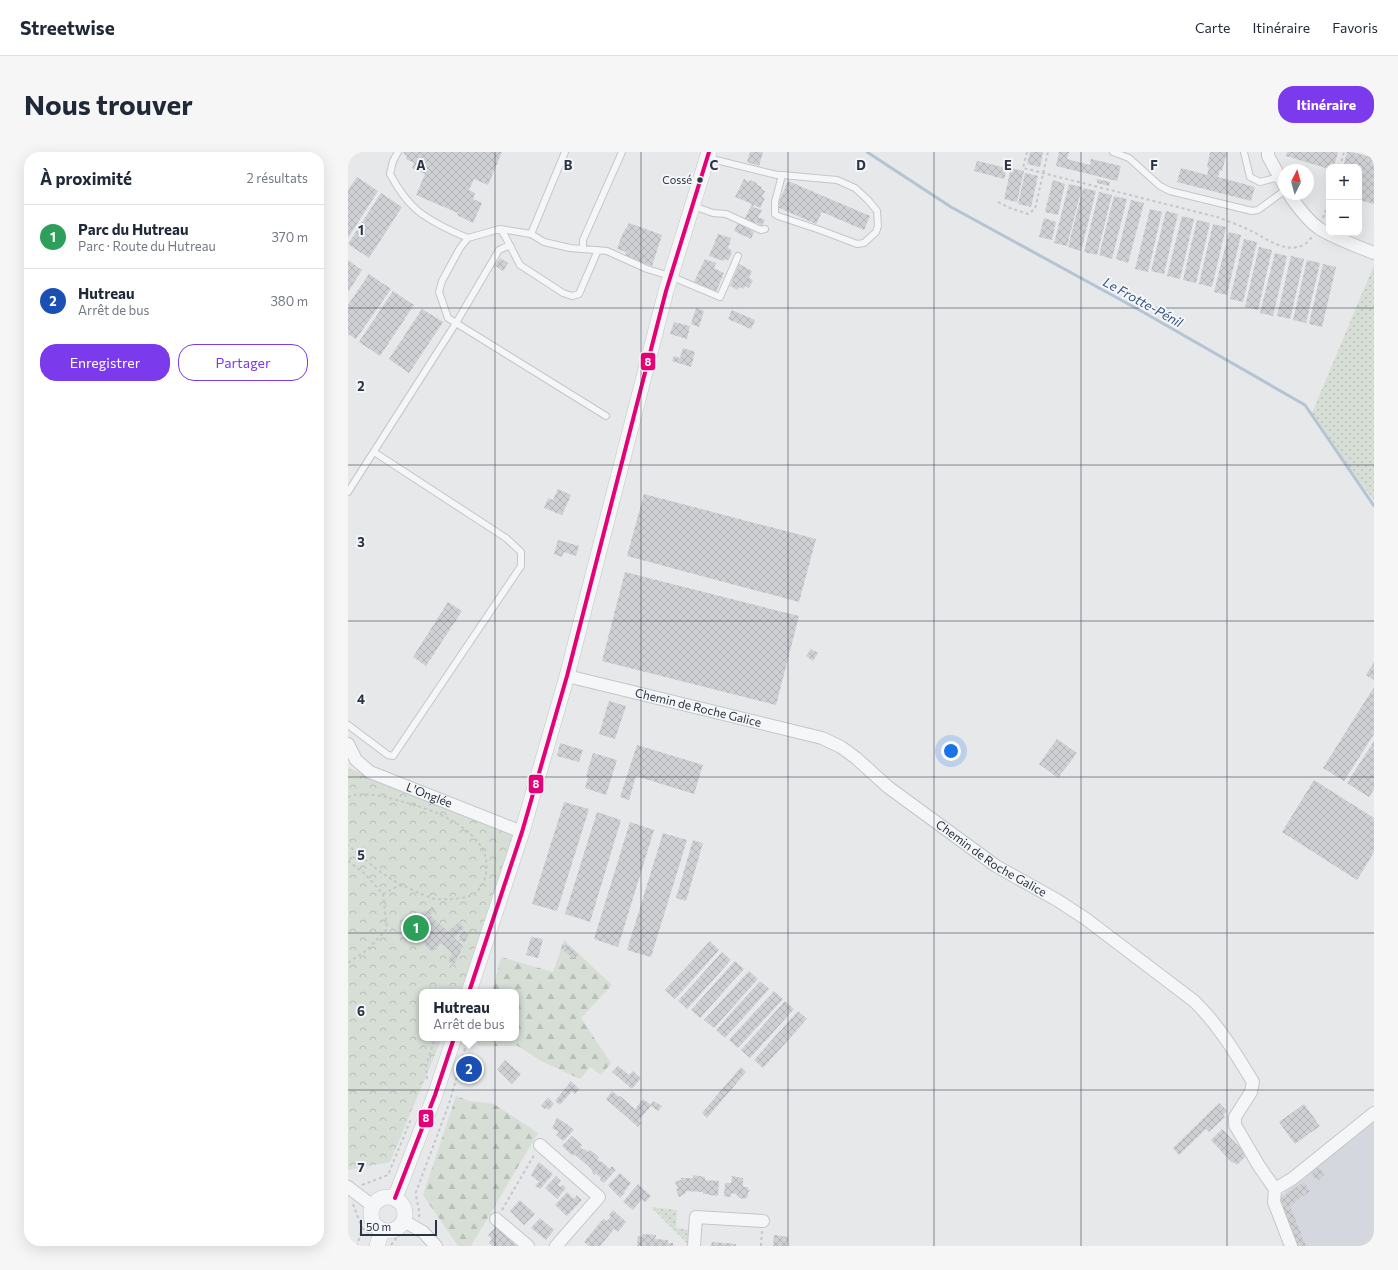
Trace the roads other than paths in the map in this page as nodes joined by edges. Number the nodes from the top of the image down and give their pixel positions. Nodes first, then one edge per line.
1 (398, 152) edge
2 (565, 152) edge
3 (622, 152) edge
4 (1113, 152) edge
5 (1244, 152) edge
6 (1268, 152) edge
7 (708, 155) edge
8 (1278, 173) edge
9 (782, 175) junction
10 (1278, 181) edge
11 (1278, 195) edge
12 (1294, 200) edge
13 (692, 206) junction
14 (500, 229) junction
15 (764, 229) dead end
16 (531, 234) junction
17 (468, 238) junction
18 (510, 244) junction
19 (583, 249) junction
20 (598, 250) junction
21 (1374, 253) edge
22 (738, 256) dead end
23 (670, 276) junction
24 (456, 323) junction
25 (606, 416) dead end
26 (374, 452) junction
27 (348, 492) edge
28 (567, 676) junction
29 (348, 724) edge
30 (348, 744) edge
31 (522, 832) junction
32 (470, 989) edge
33 (453, 1041) edge
34 (1374, 1113) edge
35 (540, 1145) road end
36 (348, 1187) edge
37 (1275, 1189) junction
38 (395, 1198) junction
39 (373, 1206) junction
40 (496, 1218) road end
41 (763, 1221) road end
42 (408, 1224) junction
43 (382, 1230) junction
44 (377, 1246) edge
45 (436, 1246) edge
46 (528, 1246) edge
47 (556, 1246) edge
48 (694, 1246) edge
49 (1291, 1246) edge

1 - 17 lane
2 - 16 lane
3 - 19 lane
4 - 11 lane
5 - 10 lane
6 - 8 street
7 - 9 lane
7 - 13 street
9 - 9 lane
12 - 21 street
13 - 15 lane
13 - 23 street
14 - 16 lane
14 - 17 lane
14 - 18 lane
16 - 19 lane
17 - 24 lane
18 - 20 lane
18 - 24 lane
19 - 20 lane
20 - 23 lane
22 - 23 lane
23 - 28 street
24 - 25 lane
24 - 26 lane
26 - 27 lane
26 - 29 lane
28 - 31 street
28 - 37 street, Chemin de Roche Galice
30 - 31 street, L'Onglée
31 - 32 street
33 - 38 street
34 - 37 street
35 - 47 street
36 - 39 street
37 - 49 street
38 - 39 street
38 - 42 street
39 - 43 street
40 - 46 street
41 - 48 street
42 - 43 street
42 - 45 street
43 - 44 street

